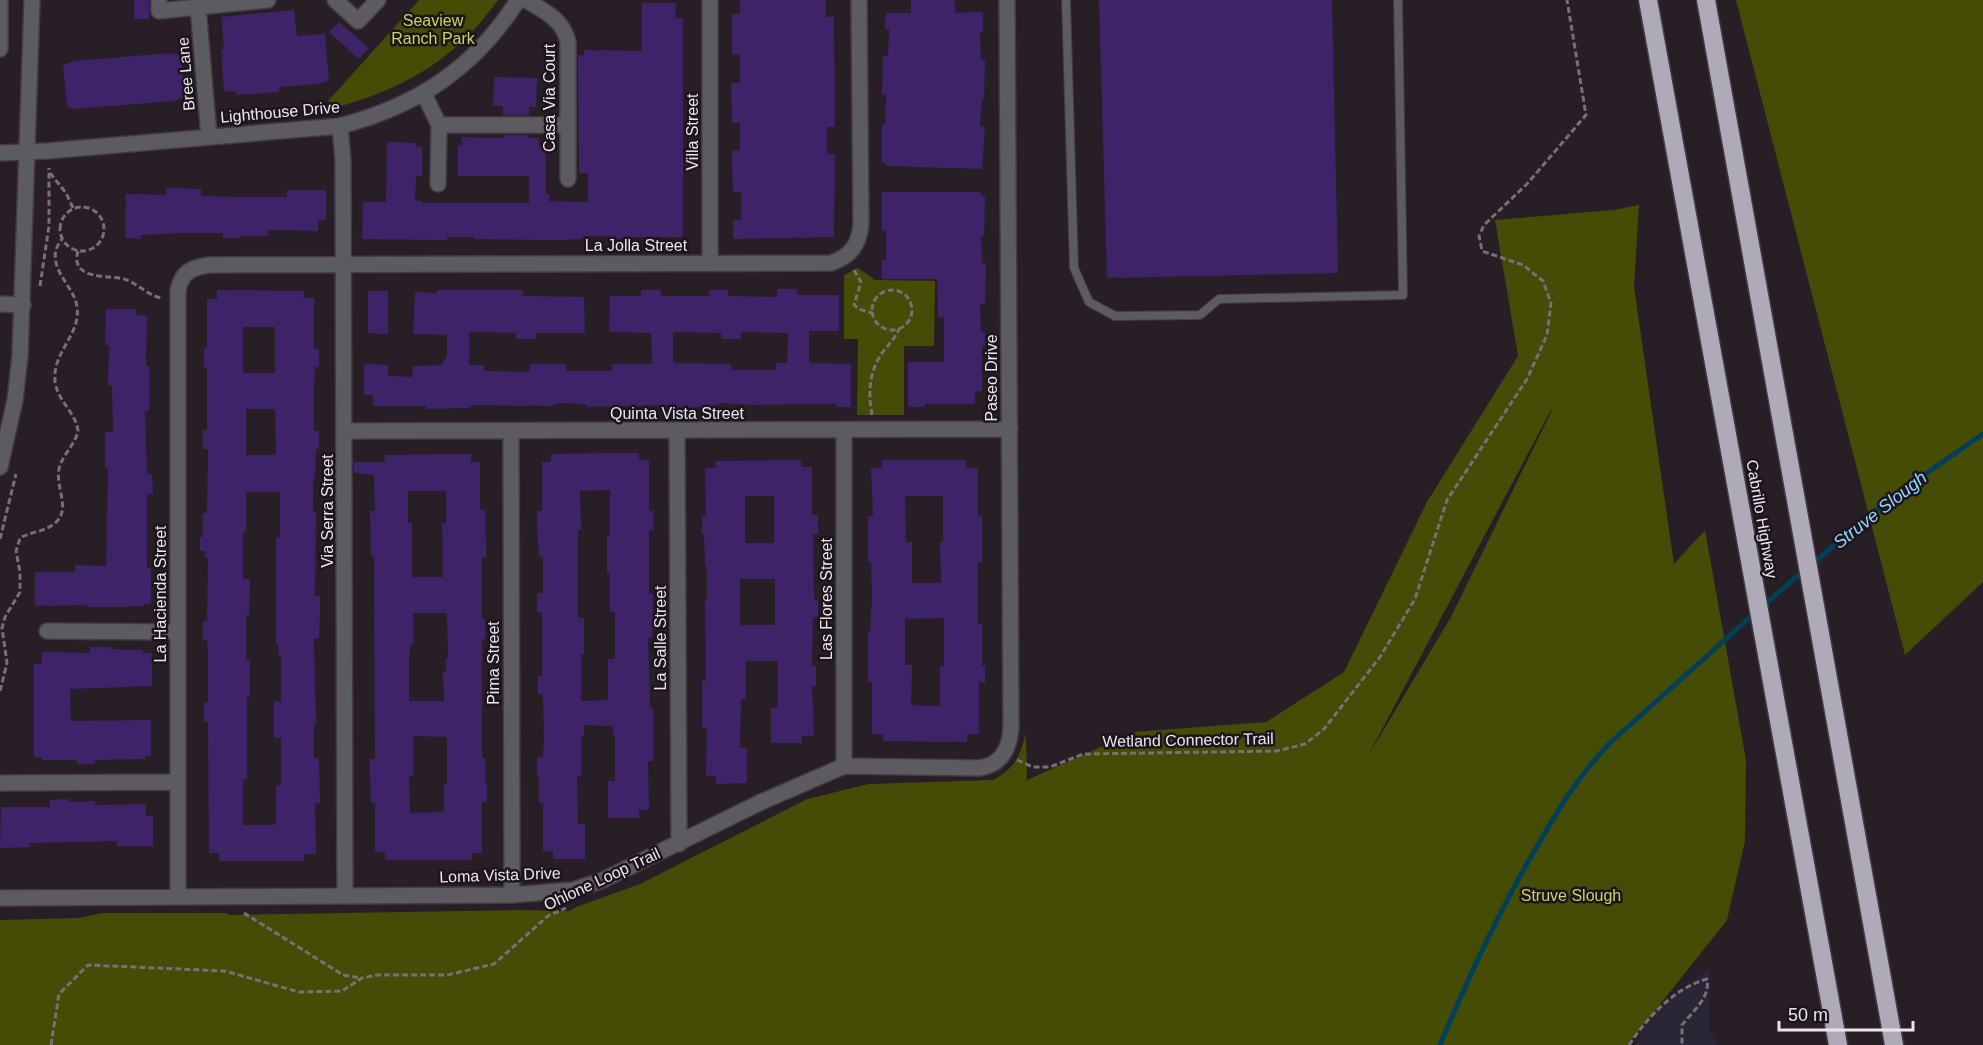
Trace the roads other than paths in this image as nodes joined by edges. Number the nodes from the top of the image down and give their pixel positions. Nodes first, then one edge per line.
1 (0, 0) edge
2 (32, 0) edge
3 (159, 0) edge
4 (268, 0) edge
5 (335, 0) edge
6 (378, 0) edge
7 (518, 0) edge
8 (526, 0) edge
9 (710, 0) edge
10 (859, 0) edge
11 (1007, 0) edge
12 (1066, 0) edge
13 (1398, 0) edge
14 (1648, 0) edge
15 (1706, 0) edge
16 (198, 7) junction
17 (0, 49) edge
18 (424, 94) junction
19 (439, 125) junction
20 (567, 125) junction
21 (340, 126) junction
22 (209, 137) junction
23 (27, 152) junction
24 (0, 153) edge
25 (568, 179) dead end
26 (438, 184) dead end
27 (710, 263) junction
28 (344, 264) junction
29 (178, 291) joint
30 (0, 304) edge
31 (23, 305) junction
32 (1010, 429) junction
33 (345, 431) junction
34 (511, 431) junction
35 (678, 431) junction
36 (844, 431) junction
37 (0, 467) edge
38 (47, 631) dead end
39 (177, 632) junction
40 (1005, 754) joint
41 (844, 766) junction
42 (178, 782) junction
43 (0, 783) edge
44 (679, 844) junction
45 (512, 895) junction
46 (178, 896) junction
47 (345, 896) junction
48 (0, 898) edge
49 (1838, 1045) edge
50 (1894, 1045) edge

1 - 17 street
2 - 23 street
3 - 16 street
4 - 16 street
5 - 6 street
7 - 18 street, Lighthouse Drive
8 - 20 street, Casa Via Court
9 - 27 street, Villa Street
10 - 27 street, La Jolla Street
11 - 32 street, Paseo Drive
12 - 13 lane
14 - 49 highway, Cabrillo Highway
15 - 50 highway
16 - 22 street, Bree Lane
18 - 19 street
18 - 21 street, Lighthouse Drive
19 - 20 street
19 - 26 street
20 - 25 street, Casa Via Court
21 - 22 street, Lighthouse Drive
21 - 28 street, Via Serra Street
22 - 23 street, Lighthouse Drive
23 - 24 street, Lighthouse Drive
23 - 31 street
27 - 28 street, La Jolla Street
28 - 29 street, La Jolla Street
28 - 33 street, Via Serra Street
29 - 39 street, La Hacienda Street
30 - 31 street
31 - 37 street
32 - 36 street, Quinta Vista Street
32 - 40 street, Paseo Drive
33 - 34 street, Quinta Vista Street
33 - 47 street, Via Serra Street
34 - 35 street, Quinta Vista Street
34 - 45 street, Pima Street
35 - 36 street, Quinta Vista Street
35 - 44 street, La Salle Street
36 - 41 street, Las Flores Street
38 - 39 street
39 - 42 street, La Hacienda Street
40 - 41 street, Loma Vista Drive
41 - 44 street, Loma Vista Drive
42 - 43 street
42 - 46 street, La Hacienda Street
44 - 45 street, Loma Vista Drive
45 - 47 street, Loma Vista Drive
46 - 47 street, Loma Vista Drive
46 - 48 street, Loma Vista Drive

